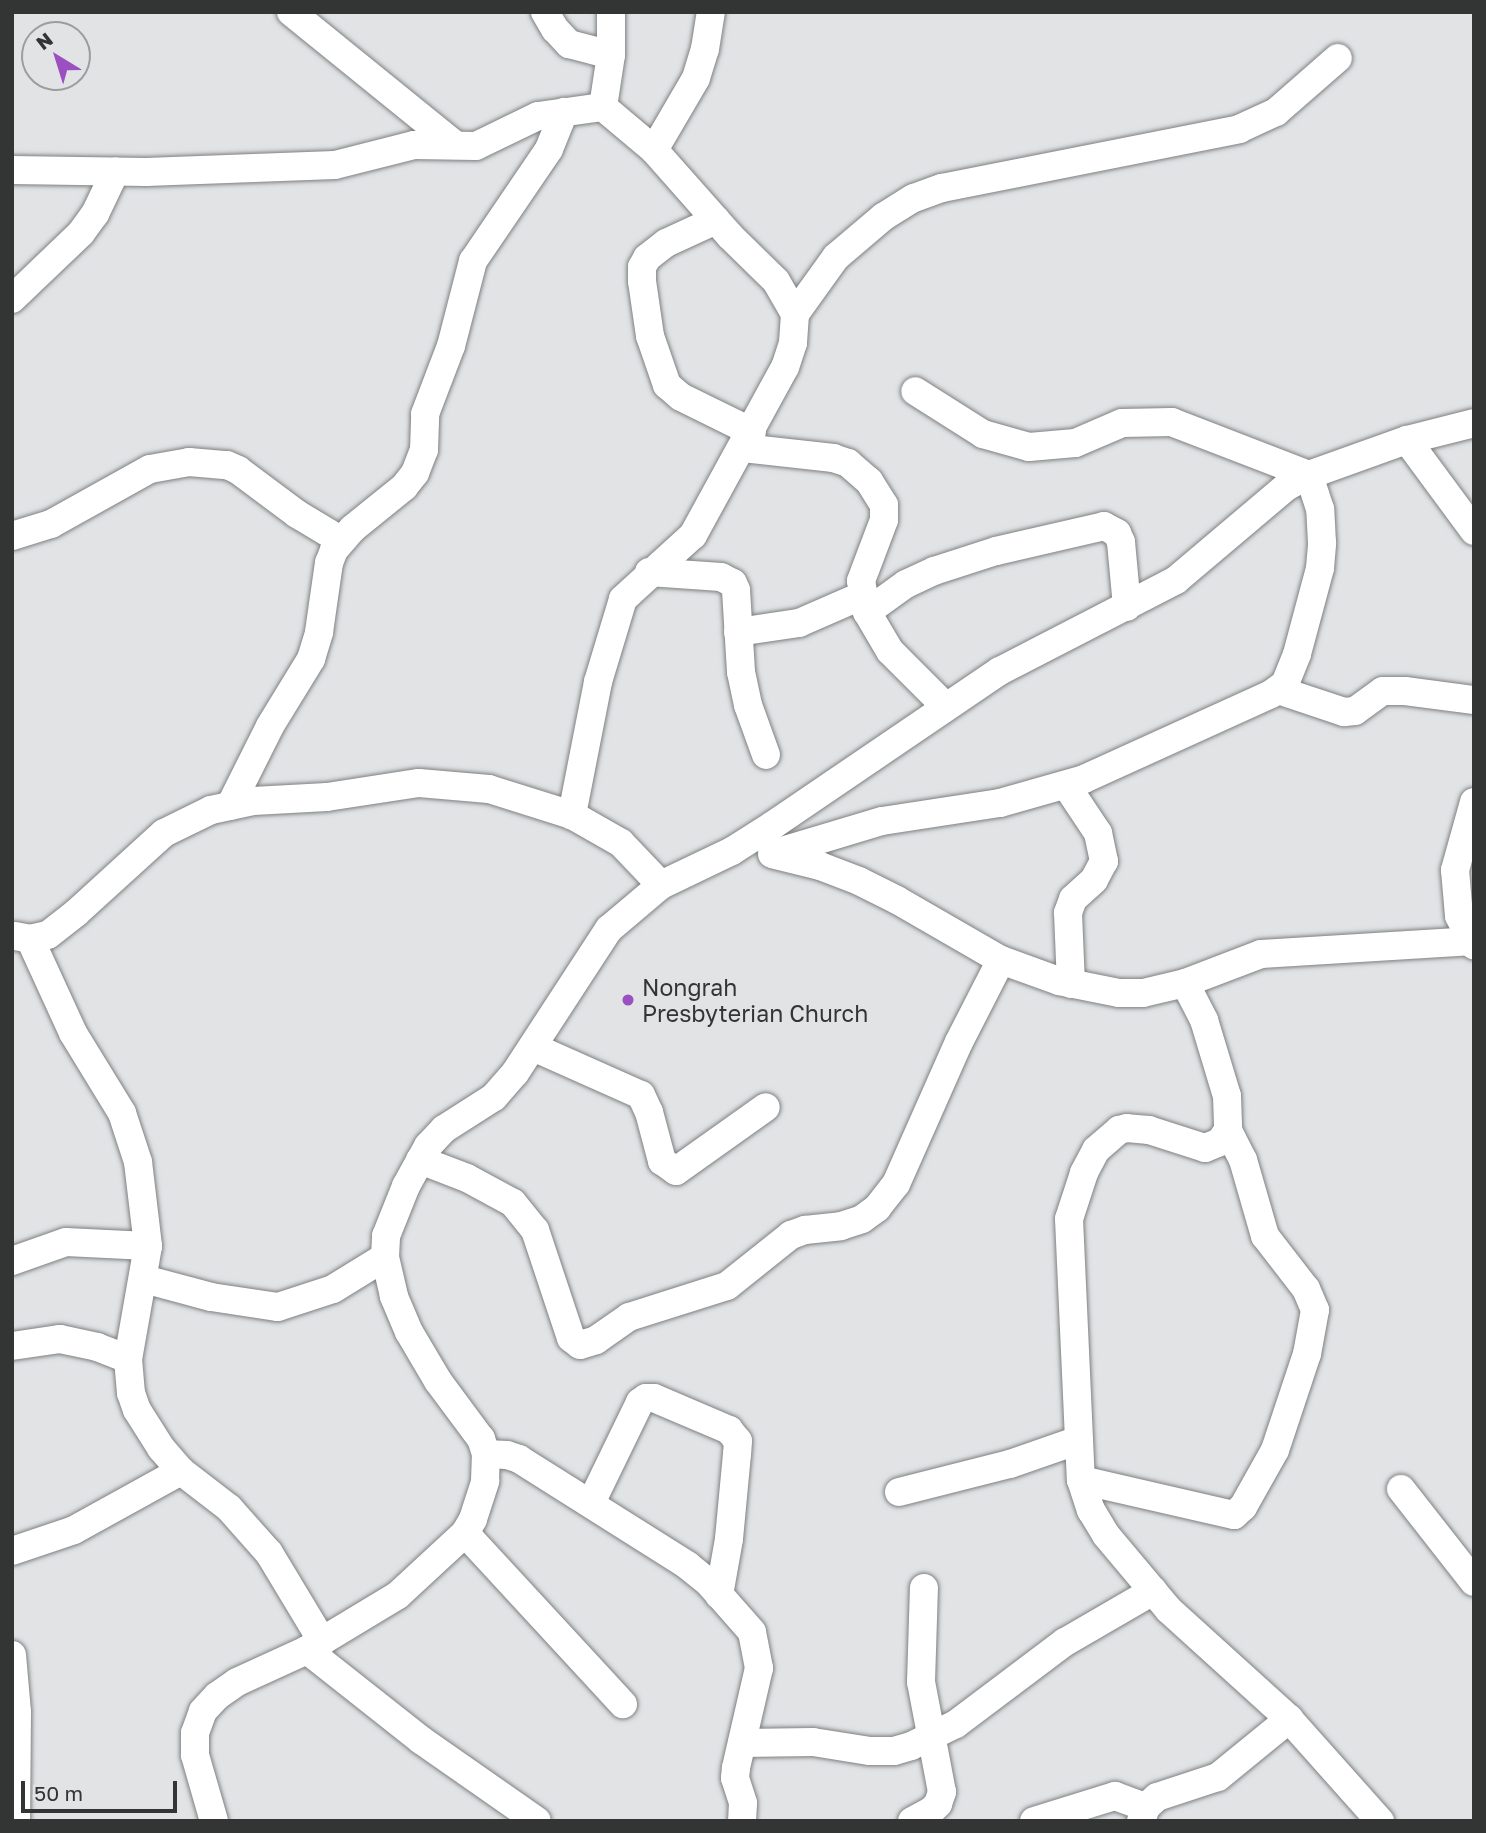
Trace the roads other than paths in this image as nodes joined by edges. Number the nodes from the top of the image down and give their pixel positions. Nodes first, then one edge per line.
1 (291, 12) edge
2 (545, 12) edge
3 (611, 12) edge
4 (711, 12) edge
5 (611, 55) junction
6 (1338, 58) dead end
7 (603, 107) junction
8 (564, 112) junction
9 (455, 145) junction
10 (654, 150) junction
11 (12, 170) edge
12 (116, 172) junction
13 (716, 220) junction
14 (12, 299) edge
15 (795, 314) junction
16 (915, 391) dead end
17 (1474, 423) edge
18 (747, 440) junction
19 (1407, 440) junction
20 (1309, 475) junction
21 (1474, 531) edge
22 (12, 536) edge
23 (342, 541) junction
24 (649, 572) junction
25 (865, 604) junction
26 (1127, 607) junction
27 (738, 632) junction
28 (1278, 690) junction
29 (1474, 700) edge
30 (945, 706) junction
31 (766, 755) dead end
32 (1066, 785) junction
33 (1474, 802) edge
34 (230, 806) junction
35 (572, 815) junction
36 (732, 851) junction
37 (772, 854) junction
38 (661, 885) junction
39 (21, 937) edge
40 (1472, 942) edge
41 (1001, 960) junction
42 (1185, 983) junction
43 (1071, 984) junction
44 (533, 1047) junction
45 (766, 1107) dead end
46 (1228, 1130) junction
47 (420, 1160) junction
48 (148, 1246) junction
49 (385, 1257) junction
50 (12, 1261) edge
51 (144, 1279) junction
52 (12, 1346) edge
53 (128, 1359) junction
54 (1079, 1440) junction
55 (486, 1454) junction
56 (181, 1471) junction
57 (1081, 1480) junction
58 (1401, 1489) dead end
59 (899, 1492) dead end
60 (591, 1503) junction
61 (465, 1533) junction
62 (12, 1551) edge
63 (1474, 1581) edge
64 (924, 1588) dead end
65 (1153, 1591) junction
66 (719, 1595) junction
67 (315, 1645) junction
68 (12, 1656) edge
69 (622, 1704) dead end
70 (1289, 1719) junction
71 (933, 1738) junction
72 (742, 1743) junction
73 (1143, 1814) edge
74 (16, 1821) edge
75 (214, 1821) edge
76 (537, 1821) edge
77 (742, 1821) edge
78 (912, 1821) edge
79 (1034, 1821) edge
80 (1380, 1821) edge

1 - 9 street
2 - 5 street
3 - 5 street
4 - 10 street
5 - 7 street
6 - 15 street
7 - 8 street
7 - 10 street
8 - 9 street
8 - 23 street
9 - 12 street
10 - 13 street
11 - 12 street
12 - 14 street
13 - 15 street
13 - 18 street
15 - 18 street
16 - 20 street
17 - 19 street
18 - 24 street
18 - 25 street
19 - 20 street
19 - 21 street
20 - 26 street
20 - 28 street
22 - 23 street
23 - 34 street
24 - 27 street
24 - 35 street
25 - 26 street
25 - 27 street
25 - 30 street
26 - 30 street
27 - 31 street
28 - 29 street
28 - 32 street
30 - 36 street
32 - 37 street
32 - 43 street
33 - 40 street
34 - 35 street
34 - 39 street
35 - 38 street
36 - 37 street
36 - 38 street
37 - 41 street
38 - 44 street
39 - 48 street
40 - 42 street
41 - 43 street
41 - 47 street
42 - 43 street
42 - 46 street
44 - 45 street
44 - 47 street
46 - 54 street
46 - 57 street
47 - 49 street
48 - 50 street
48 - 51 street
49 - 51 street
49 - 55 street
51 - 53 street
52 - 53 street
53 - 56 street
54 - 57 street
54 - 59 street
55 - 60 street
55 - 61 street
56 - 62 street
56 - 67 street
57 - 65 street
58 - 63 street
60 - 66 street
60 - 66 street
61 - 67 street
61 - 69 street
64 - 71 street
65 - 70 street
65 - 71 street
66 - 72 street
67 - 75 street
67 - 76 street
68 - 74 street
70 - 73 street
70 - 80 street
71 - 72 street
71 - 78 street
72 - 77 street
73 - 79 street

